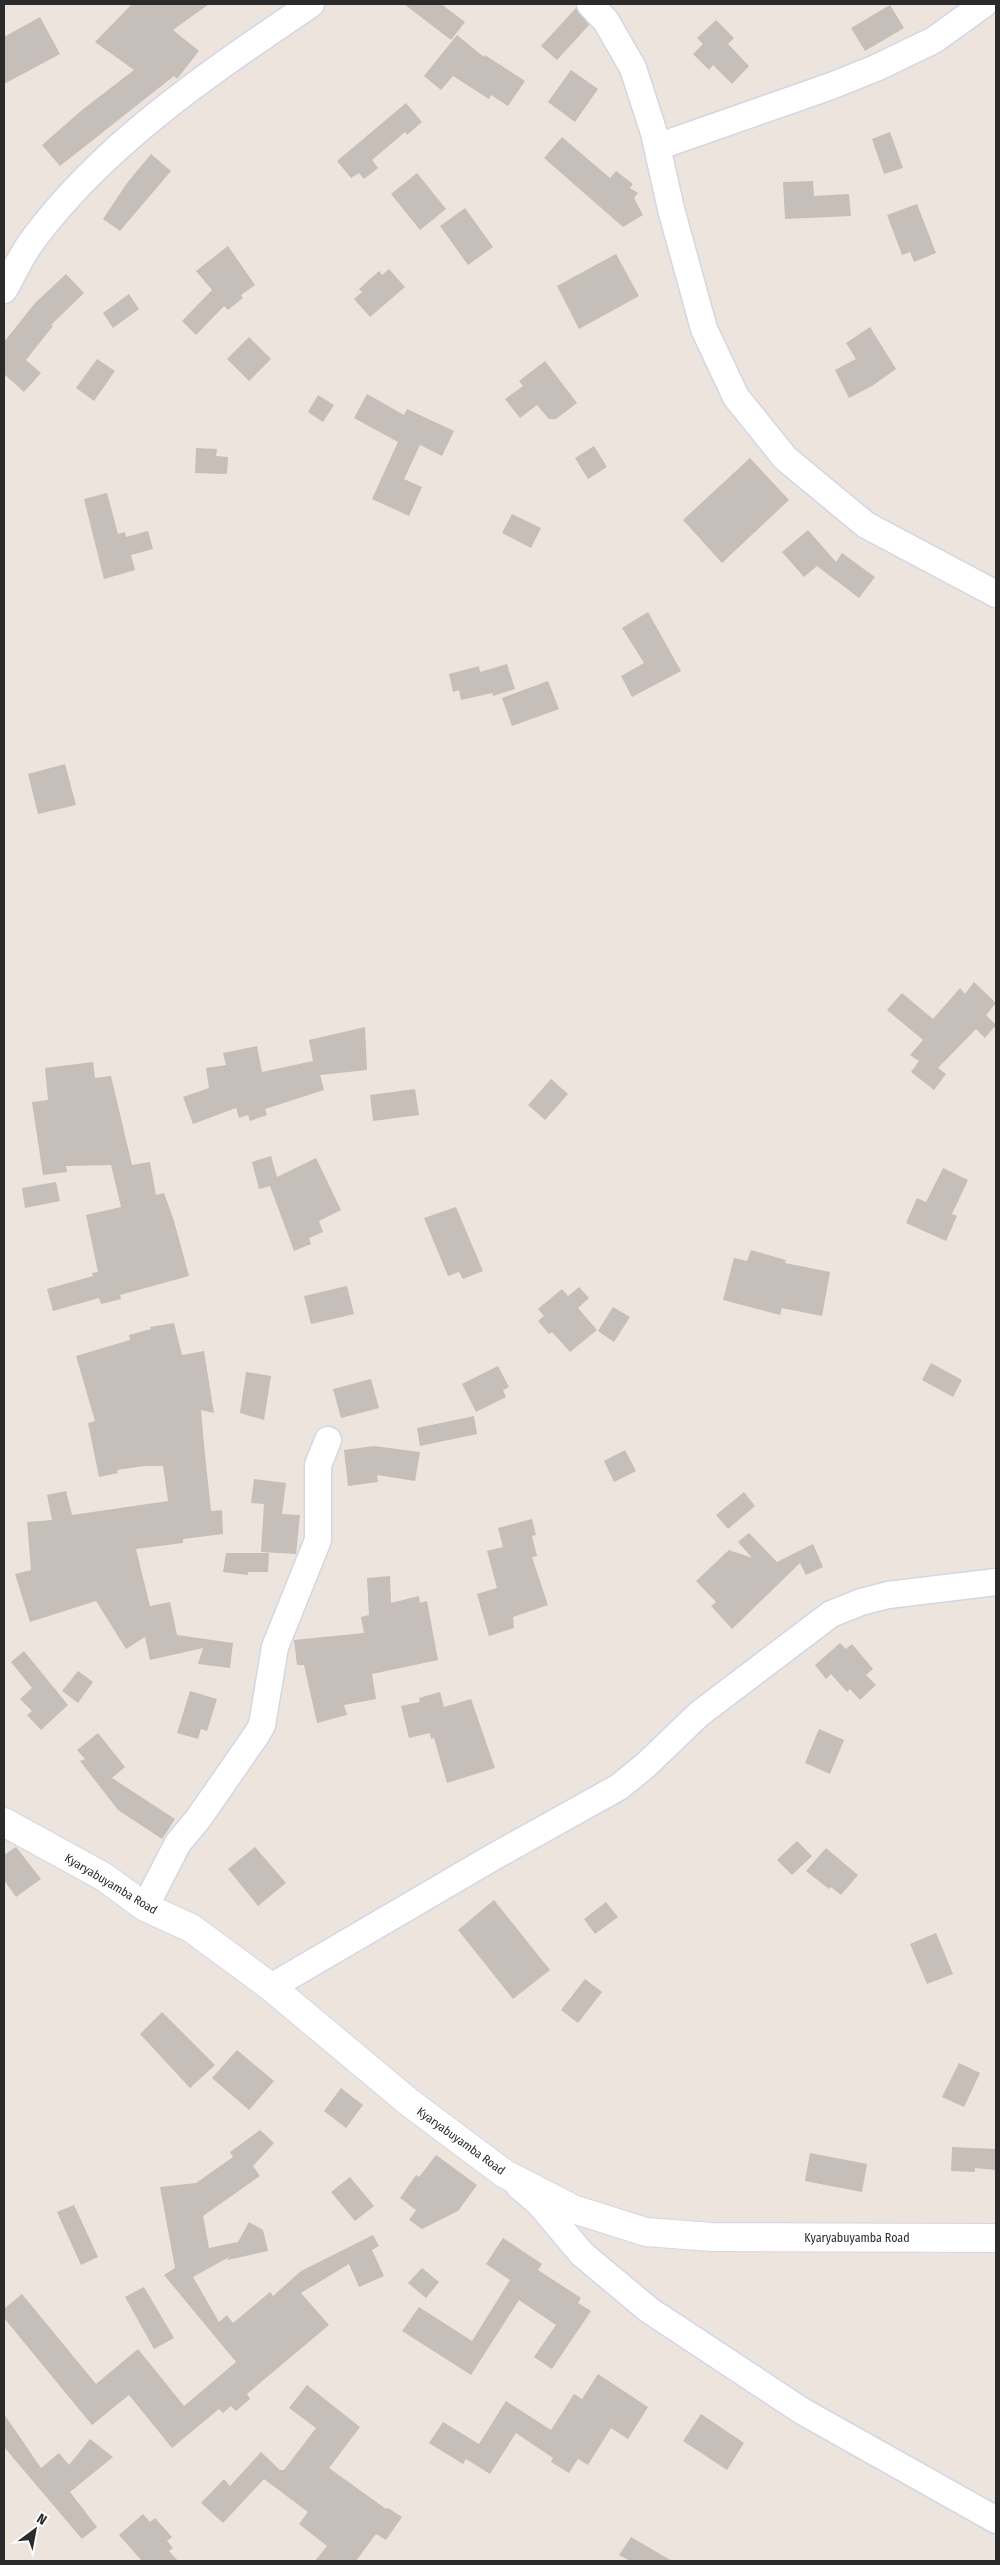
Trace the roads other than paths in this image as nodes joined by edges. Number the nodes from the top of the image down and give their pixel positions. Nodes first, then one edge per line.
1 (311, 4) edge
2 (590, 4) edge
3 (984, 4) edge
4 (657, 146) junction
5 (4, 290) edge
6 (996, 594) edge
7 (328, 1440) dead end
8 (996, 1582) edge
9 (4, 1822) edge
10 (144, 1907) junction
11 (271, 1987) junction
12 (505, 2174) junction
13 (996, 2238) edge
14 (996, 2520) edge

1 - 5 street
2 - 4 street
3 - 4 street
4 - 6 street
7 - 10 street
8 - 11 street
9 - 10 street, Kyaryabuyamba Road
10 - 11 street, Kyaryabuyamba Road
11 - 12 street, Kyaryabuyamba Road
12 - 13 street, Kyaryabuyamba Road
12 - 14 street

